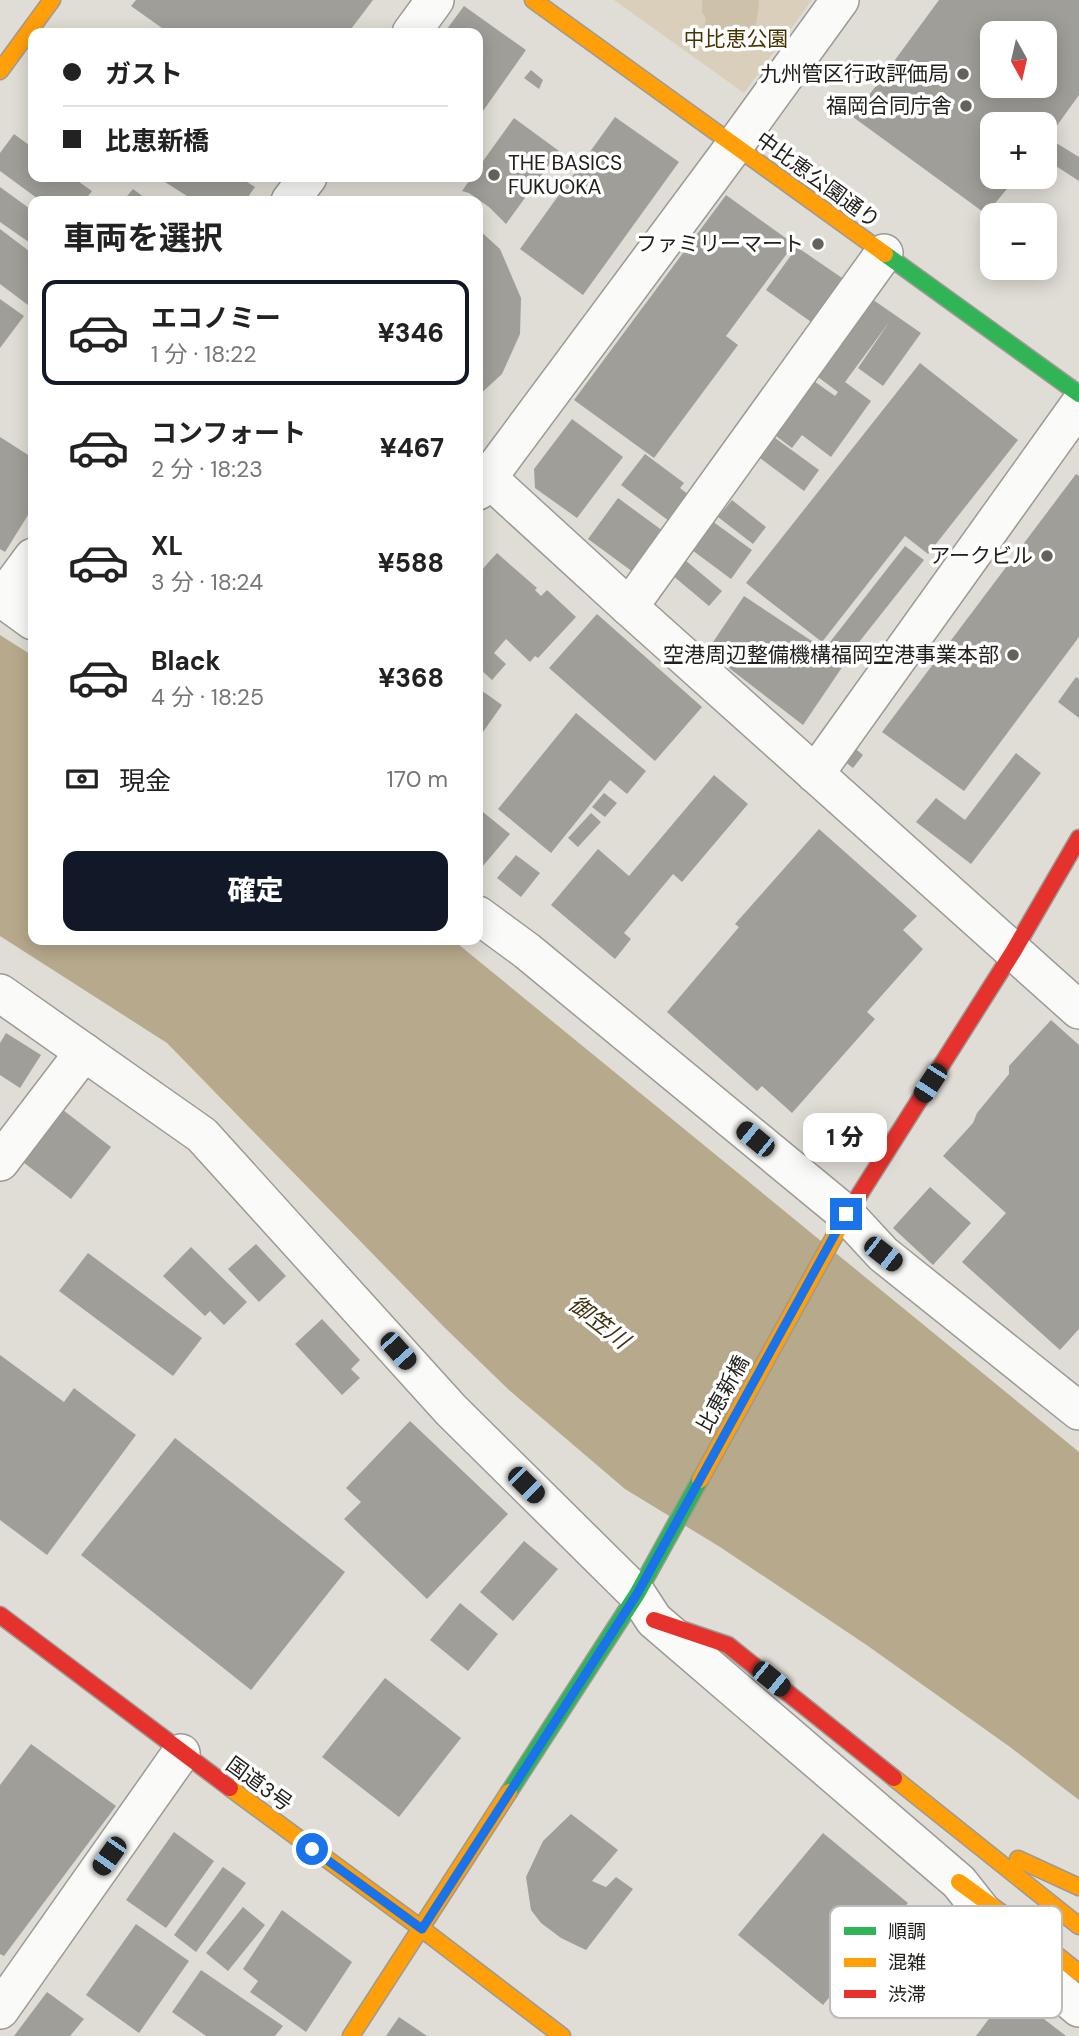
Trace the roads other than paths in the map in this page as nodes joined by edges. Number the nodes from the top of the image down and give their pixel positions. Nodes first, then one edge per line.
1 (52, 0) edge
2 (435, 0) edge
3 (533, 0) edge
4 (840, 0) edge
5 (31, 28) edge
6 (415, 28) edge
7 (28, 33) edge
8 (0, 71) edge
9 (735, 145) junction
10 (884, 253) junction
11 (1079, 394) edge
12 (1079, 405) edge
13 (483, 484) edge
14 (28, 563) edge
15 (1, 598) edge
16 (629, 607) junction
17 (28, 617) edge
18 (815, 774) junction
19 (1079, 838) edge
20 (483, 919) edge
21 (1013, 952) junction
22 (0, 993) edge
23 (1079, 1010) edge
24 (84, 1052) junction
25 (0, 1162) edge
26 (846, 1214) junction
27 (1079, 1411) edge
28 (646, 1607) junction
29 (0, 1615) edge
30 (181, 1753) junction
31 (962, 1833) junction
32 (959, 1882) junction
33 (1079, 1887) edge
34 (978, 1906) edge
35 (992, 1906) edge
36 (1053, 1906) edge
37 (1062, 1913) edge
38 (1079, 1927) edge
39 (422, 1929) junction
40 (1062, 1959) edge
41 (1079, 1973) edge
42 (1062, 1993) edge
43 (1079, 2008) edge
44 (0, 2010) edge
45 (351, 2036) edge
46 (562, 2036) edge

1 - 5 main road
2 - 6 street
3 - 9 main road, 中比恵公園通り
4 - 9 street
7 - 8 main road
9 - 10 main road, 中比恵公園通り
9 - 13 street
10 - 11 main road, 中比恵公園通り
10 - 16 street
12 - 18 street
13 - 16 street
14 - 15 street
15 - 17 street
16 - 18 street
18 - 21 street
19 - 21 main road, 比恵新橋
20 - 26 street
21 - 23 street
21 - 26 main road, 比恵新橋
22 - 24 street
24 - 25 street
24 - 28 street
26 - 27 street
26 - 28 main road, 比恵新橋
28 - 31 main road
28 - 32 street
28 - 39 main road, 比恵新橋
29 - 30 main road, 国道3号
30 - 39 main road, 国道3号
30 - 44 street
31 - 33 main road
31 - 36 main road
32 - 34 street
32 - 35 main road
37 - 38 main road
39 - 45 main road, 比恵新橋
39 - 46 main road, 国道3号
40 - 41 main road
42 - 43 street

